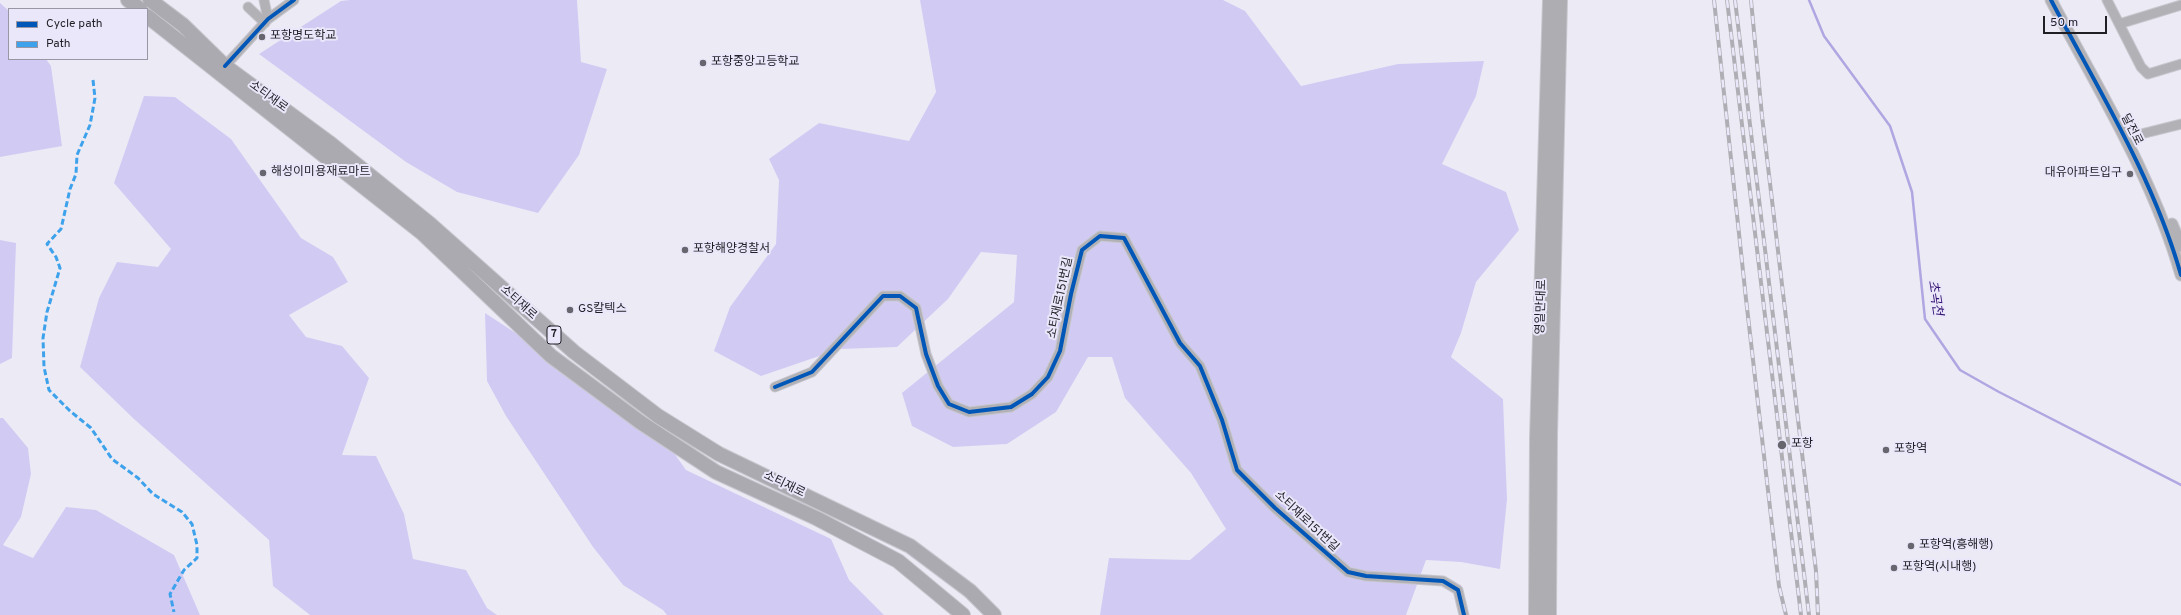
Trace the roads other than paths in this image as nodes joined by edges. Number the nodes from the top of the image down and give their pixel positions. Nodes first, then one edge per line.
1 (128, 0) edge
2 (150, 0) edge
3 (264, 0) edge
4 (294, 0) edge
5 (1550, 0) edge
6 (1560, 0) edge
7 (2050, 0) edge
8 (2107, 0) edge
9 (2181, 5) edge
10 (248, 7) dead end
11 (139, 8) edge
12 (148, 17) edge
13 (267, 21) junction
14 (2119, 24) junction
15 (2181, 64) edge
16 (225, 66) junction
17 (2181, 124) edge
18 (2125, 138) junction
19 (2181, 246) edge
20 (2181, 275) edge
21 (775, 387) dead end
22 (1550, 562) junction
23 (1535, 611) edge
24 (963, 615) edge
25 (994, 615) edge
26 (1464, 615) edge
27 (1549, 615) edge
28 (1556, 615) edge

1 - 11 main road
2 - 16 main road, 소티재로 / 7
3 - 13 street
4 - 13 street
5 - 23 highway, 영일만대로
6 - 22 highway, 영일만대로
7 - 18 street, 달전로
8 - 14 street
9 - 14 street
10 - 13 street
12 - 24 main road, 소티재로 / 7
13 - 16 street
14 - 15 street
16 - 25 main road, 소티재로 / 7
17 - 18 street
18 - 19 street, 달전로
18 - 20 street, 달전로
21 - 26 street, 소티재로151번길
22 - 27 highway, 영일만대로
22 - 28 highway

